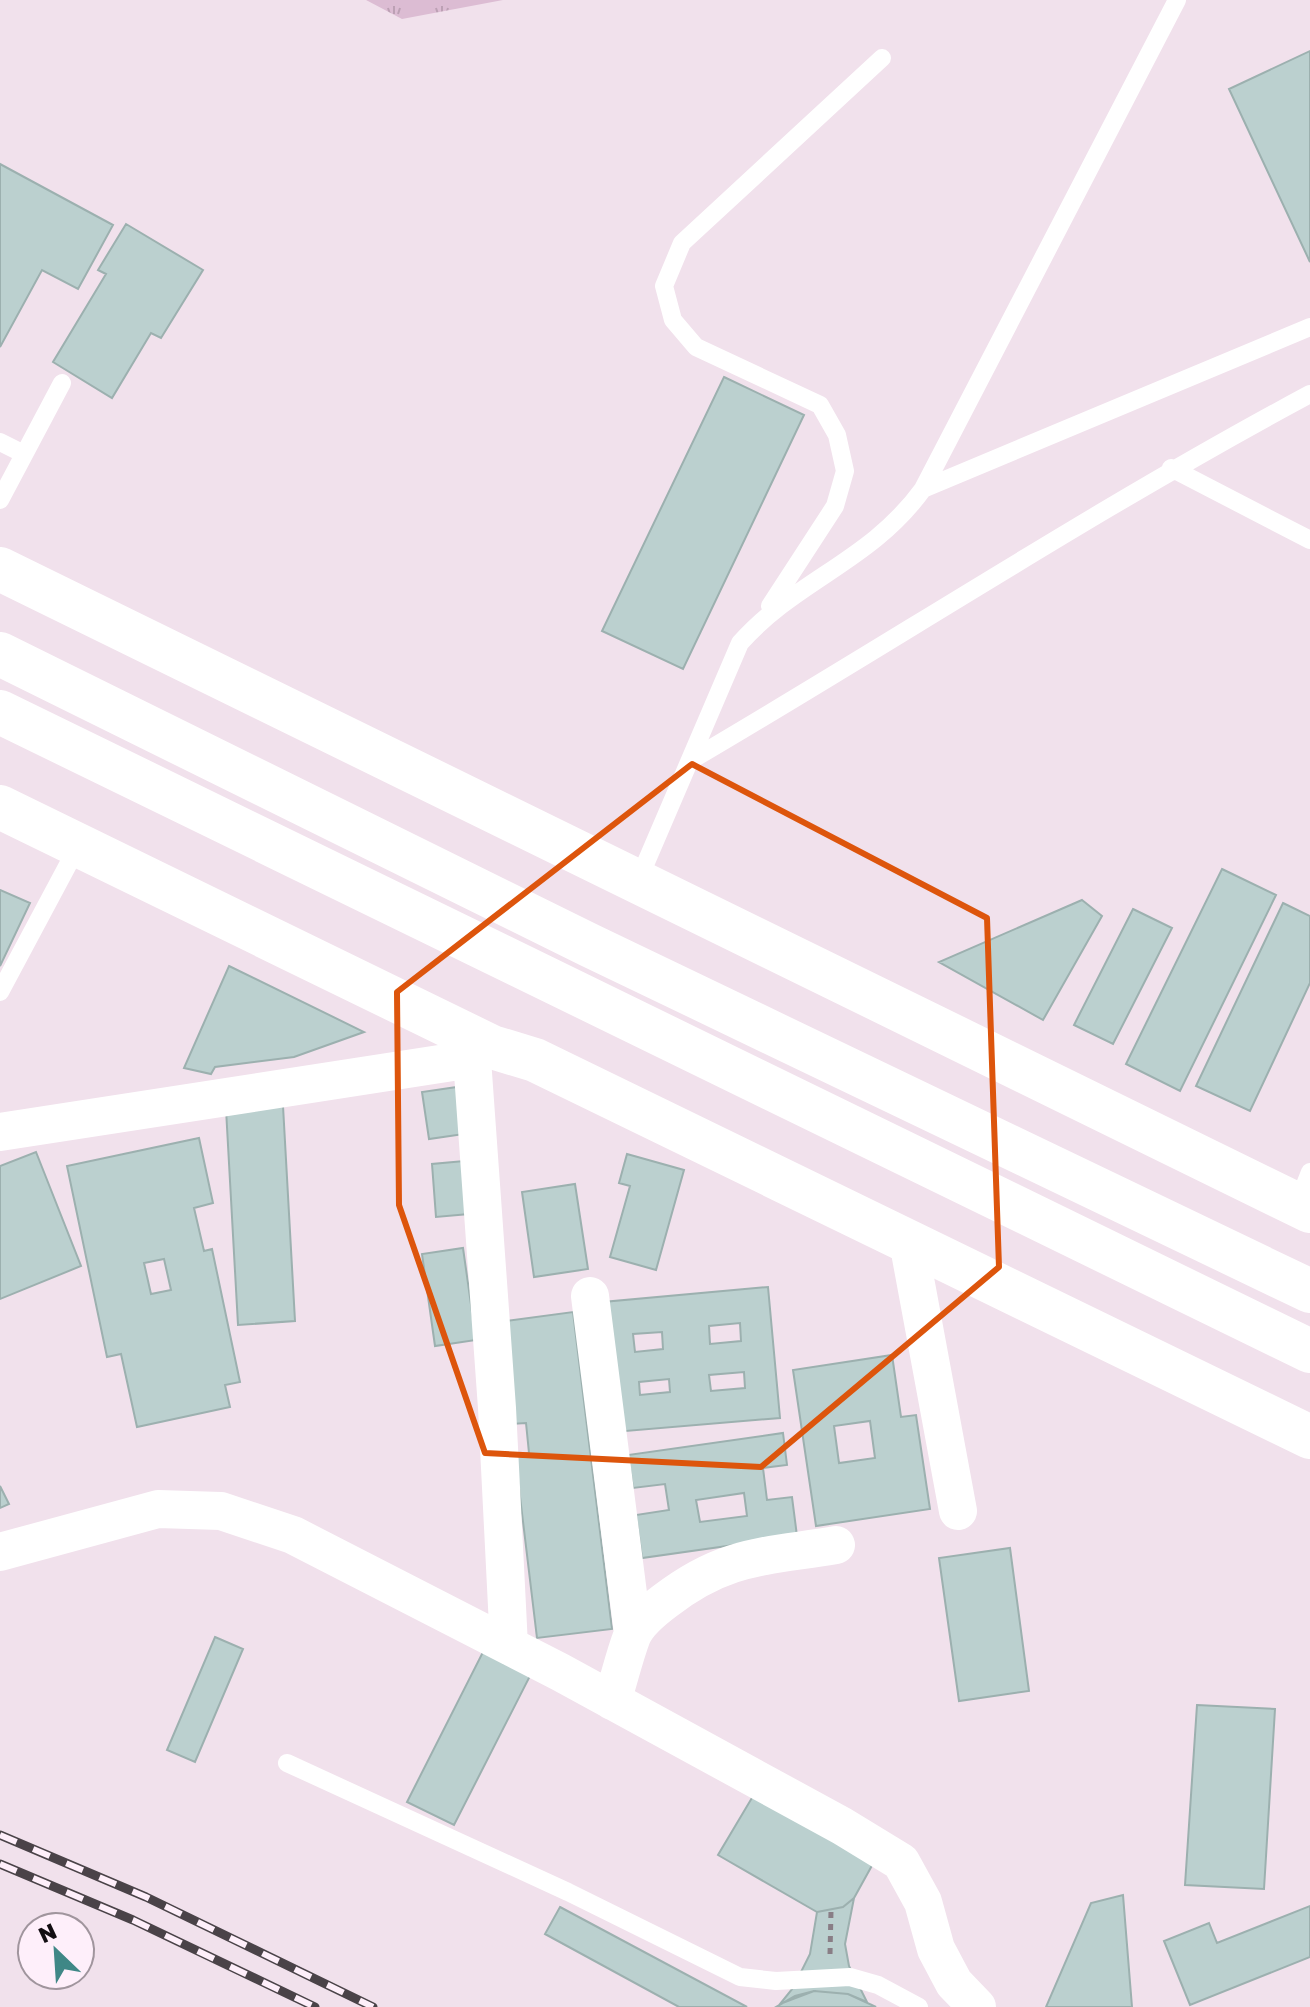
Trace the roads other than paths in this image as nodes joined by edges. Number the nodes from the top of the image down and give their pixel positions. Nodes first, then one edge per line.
1 (1177, 0) edge
2 (882, 58) dead end
3 (1310, 327) edge
4 (62, 383) dead end
5 (1310, 394) edge
6 (0, 442) edge
7 (24, 454) junction
8 (1171, 468) junction
9 (923, 489) junction
10 (0, 500) edge
11 (1310, 540) edge
12 (0, 569) edge
13 (764, 615) junction
14 (0, 654) edge
15 (0, 712) edge
16 (693, 759) junction
17 (0, 807) edge
18 (79, 844) junction
19 (638, 881) junction
20 (0, 992) edge
21 (482, 1053) junction
22 (0, 1132) edge
23 (1306, 1196) edge
24 (908, 1241) junction
25 (1310, 1291) edge
26 (590, 1296) dead end
27 (1310, 1351) edge
28 (1310, 1437) edge
29 (958, 1511) dead end
30 (836, 1545) dead end
31 (0, 1552) edge
32 (633, 1633) junction
33 (509, 1646) junction
34 (612, 1701) junction
35 (287, 1763) dead end
36 (919, 2007) edge
37 (977, 2007) edge

1 - 9 lane
2 - 13 lane
3 - 9 lane
4 - 7 lane
5 - 8 lane
6 - 7 lane
7 - 10 lane
8 - 11 lane
8 - 16 lane
9 - 13 lane
12 - 19 main road
13 - 16 lane
14 - 25 main road
15 - 27 main road
16 - 19 lane
17 - 18 main road
18 - 20 lane
18 - 21 main road
19 - 23 main road
21 - 22 street
21 - 24 main road
21 - 33 street
24 - 28 main road
24 - 29 street
26 - 32 street
30 - 32 street
31 - 33 street
32 - 34 street
33 - 34 street
34 - 37 street
35 - 36 lane

